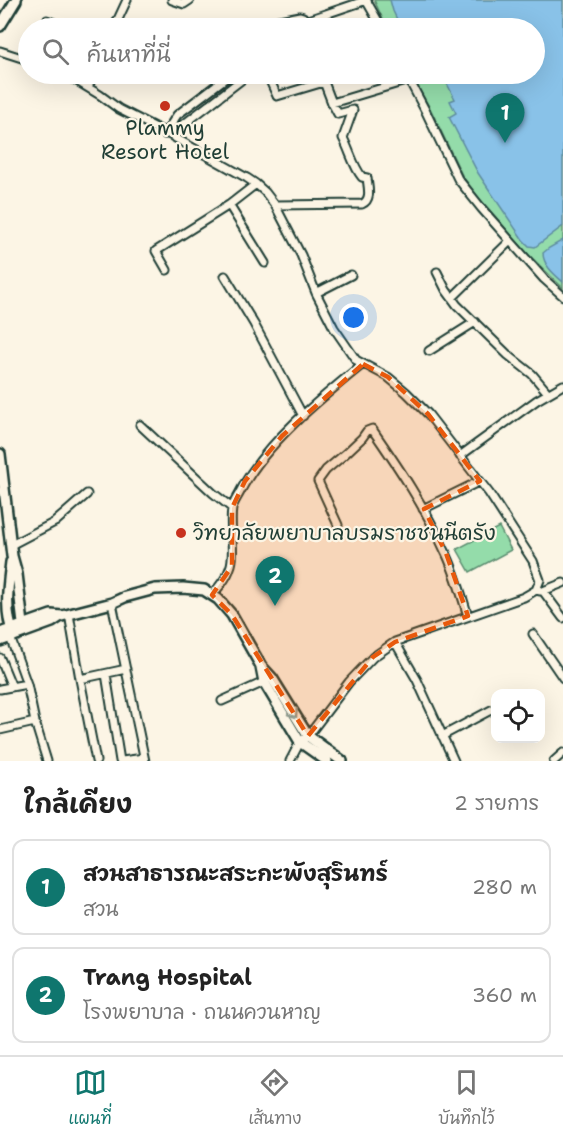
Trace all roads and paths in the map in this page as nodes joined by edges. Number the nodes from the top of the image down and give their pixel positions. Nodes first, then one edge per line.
1 (16, 0) edge
2 (127, 0) edge
3 (172, 0) edge
4 (190, 0) edge
5 (367, 0) edge
6 (119, 18) edge
7 (323, 18) edge
8 (377, 18) edge
9 (0, 26) edge
10 (0, 51) edge
11 (18, 57) edge
12 (82, 84) edge
13 (89, 84) edge
14 (218, 84) edge
15 (236, 84) edge
16 (272, 84) edge
17 (317, 84) edge
18 (325, 84) edge
19 (388, 84) edge
20 (411, 84) edge
21 (88, 87) junction
22 (332, 103) junction
23 (168, 134) junction
24 (256, 184) junction
25 (229, 205) junction
26 (275, 205) junction
27 (510, 241) junction
28 (265, 263) dead end
29 (167, 270) dead end
30 (437, 272) dead end
31 (351, 275) dead end
32 (225, 276) dead end
33 (316, 293) junction
34 (563, 296) edge
35 (452, 298) junction
36 (475, 322) junction
37 (429, 351) dead end
38 (363, 364) junction
39 (563, 385) edge
40 (548, 393) junction
41 (303, 416) junction
42 (140, 425) dead end
43 (0, 454) edge
44 (460, 456) junction
45 (480, 482) junction
46 (87, 494) dead end
47 (232, 507) junction
48 (423, 509) junction
49 (338, 525) dead end
50 (11, 545) junction
51 (12, 556) junction
52 (563, 583) edge
53 (539, 591) junction
54 (213, 595) junction
55 (21, 601) junction
56 (112, 603) junction
57 (7, 606) junction
58 (66, 615) junction
59 (468, 616) junction
60 (0, 618) edge
61 (44, 618) junction
62 (563, 618) edge
63 (23, 629) junction
64 (0, 633) edge
65 (11, 634) junction
66 (533, 634) dead end
67 (0, 641) edge
68 (395, 642) junction
69 (0, 658) edge
70 (261, 666) junction
71 (126, 669) junction
72 (106, 675) junction
73 (563, 678) edge
74 (80, 679) junction
75 (264, 682) junction
76 (27, 684) junction
77 (12, 687) junction
78 (0, 690) edge
79 (222, 701) dead end
80 (491, 710) dead end
81 (35, 722) junction
82 (0, 730) edge
83 (442, 736) junction
84 (304, 739) junction
85 (563, 753) edge
86 (144, 759) edge
87 (47, 761) edge
88 (96, 761) edge
89 (121, 761) edge
90 (290, 761) edge
91 (327, 761) edge
92 (342, 761) edge
93 (454, 761) edge
94 (554, 761) edge

1 - 9 main road
2 - 6 street
3 - 4 street
5 - 7 street
5 - 8 street
10 - 11 street
12 - 21 street
13 - 21 street
14 - 23 street
15 - 23 street
16 - 17 street
18 - 22 street
19 - 22 street
20 - 27 street
21 - 23 street
22 - 26 street
23 - 24 street
24 - 25 street
24 - 26 street
25 - 28 street
25 - 29 street
26 - 33 street
27 - 34 street
27 - 35 street
30 - 35 street
31 - 33 street
32 - 41 street
33 - 38 street
35 - 36 street
36 - 37 street
36 - 40 street
38 - 41 street
38 - 44 street
39 - 40 street
40 - 44 street
41 - 47 street
42 - 47 street
43 - 50 main road
44 - 45 street
45 - 48 street
45 - 53 street
46 - 50 street
47 - 54 street
48 - 49 street
48 - 59 street
50 - 51 main road
51 - 55 main road
51 - 57 main road
52 - 53 street
53 - 59 street
53 - 62 street
54 - 56 main road
54 - 70 main road
55 - 61 main road
55 - 63 main road
56 - 58 main road
56 - 71 street
57 - 60 main road
57 - 65 main road
58 - 61 main road
58 - 63 main road
58 - 74 street
59 - 68 street
61 - 63 main road
63 - 65 main road
64 - 65 main road
65 - 67 main road
65 - 76 street
66 - 73 street
68 - 83 street
68 - 84 street
69 - 77 street
70 - 75 main road
70 -> 84 main road
71 - 72 street
71 - 86 street
72 - 74 street
72 - 89 street
74 - 88 street
75 - 79 street
75 - 84 main road
76 - 77 street
76 - 81 street
77 - 78 street
80 - 83 street
81 - 82 street
81 - 87 street
83 - 93 street
84 - 90 street
84 - 91 main road
84 - 92 main road
85 - 94 street
86 - 89 street

